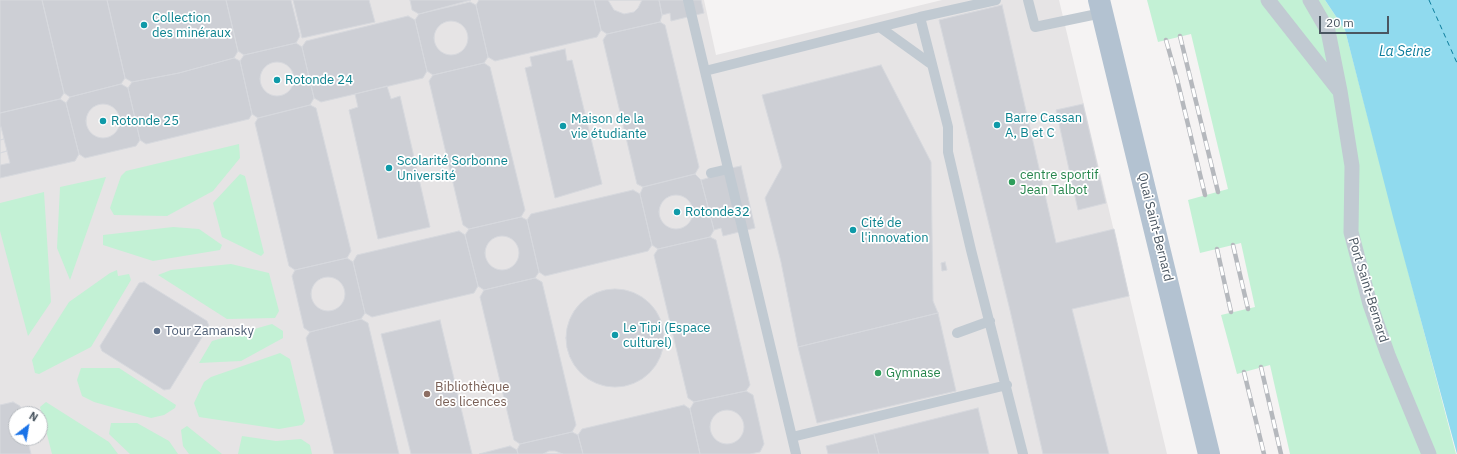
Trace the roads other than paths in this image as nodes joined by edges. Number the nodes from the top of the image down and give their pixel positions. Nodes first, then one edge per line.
1 (688, 0) edge
2 (996, 0) edge
3 (1028, 0) edge
4 (1268, 0) edge
5 (1310, 0) edge
6 (1100, 7) edge
7 (920, 17) junction
8 (881, 28) junction
9 (931, 64) junction
10 (706, 71) junction
11 (1340, 91) junction
12 (728, 169) junction
13 (711, 173) dead end
14 (990, 321) junction
15 (957, 332) dead end
16 (1006, 385) junction
17 (792, 437) junction
18 (796, 454) edge
19 (1023, 454) edge
20 (1209, 454) edge
21 (1429, 454) edge

1 - 10 lane
2 - 7 lane
3 - 6 lane
4 - 11 street, Port Saint-Bernard
5 - 11 street
6 - 20 main road, Quai Saint-Bernard
7 - 8 lane
7 - 9 lane
8 - 9 lane
8 - 10 lane
9 - 14 lane
10 - 12 lane
11 - 21 street, Port Saint-Bernard
12 - 13 lane
12 - 17 lane
14 - 15 lane
14 - 16 lane
16 - 17 lane
16 - 19 lane
17 - 18 lane

